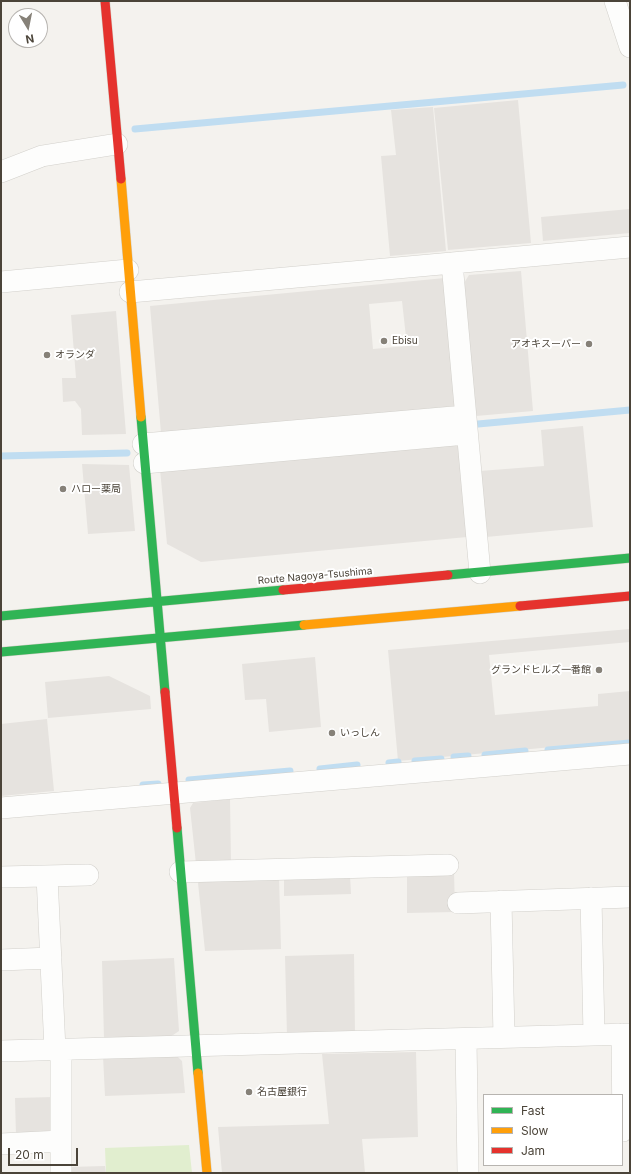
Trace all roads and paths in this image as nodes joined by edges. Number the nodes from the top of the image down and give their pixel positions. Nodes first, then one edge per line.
1 (105, 1) edge
2 (615, 1) edge
3 (630, 47) edge
4 (117, 144) junction
5 (1, 172) edge
6 (630, 247) edge
7 (452, 263) junction
8 (128, 270) junction
9 (1, 282) edge
10 (130, 292) junction
11 (466, 425) junction
12 (143, 454) junction
13 (630, 558) edge
14 (480, 573) junction
15 (630, 596) edge
16 (156, 602) junction
17 (1, 616) edge
18 (160, 638) junction
19 (1, 652) edge
20 (630, 754) edge
21 (174, 792) junction
22 (1, 808) edge
23 (448, 865) dead end
24 (180, 872) junction
25 (88, 875) dead end
26 (47, 876) junction
27 (1, 877) edge
28 (630, 896) edge
29 (591, 898) junction
30 (501, 901) junction
31 (458, 903) dead end
32 (51, 958) junction
33 (1, 960) edge
34 (626, 1034) edge
35 (594, 1035) junction
36 (504, 1038) junction
37 (466, 1039) junction
38 (196, 1046) junction
39 (58, 1050) junction
40 (1, 1051) edge
41 (625, 1131) edge
42 (476, 1136) edge
43 (61, 1141) junction
44 (1, 1144) edge
45 (61, 1173) edge
46 (207, 1173) edge
47 (468, 1173) edge

1 - 4 main road
2 - 3 street
4 - 5 street
4 - 8 main road
6 - 7 street
7 - 10 street
7 - 11 street
8 - 9 street
8 - 10 main road
10 - 12 main road
11 - 12 street
11 - 14 street
12 - 16 main road
13 - 14 main road, Route Nagoya-Tsushima
14 - 16 main road, Route Nagoya-Tsushima
15 - 18 main road
16 - 17 main road, Route Nagoya-Tsushima
16 - 18 main road
18 - 19 main road
18 - 21 main road
20 - 21 street
21 - 22 street
21 - 24 main road
23 - 24 street
24 - 38 main road
25 - 26 street
26 - 27 street
26 - 32 street
28 - 29 street
29 - 30 street
29 - 35 street
30 - 31 street
30 - 36 street
32 - 33 street
32 - 39 street
34 - 35 street
34 - 41 street
35 - 36 street
36 - 37 street
37 - 38 street
37 - 42 street
38 - 39 street
38 - 46 main road
39 - 40 street
39 - 43 street
42 - 47 street
43 - 44 street
43 - 45 street

